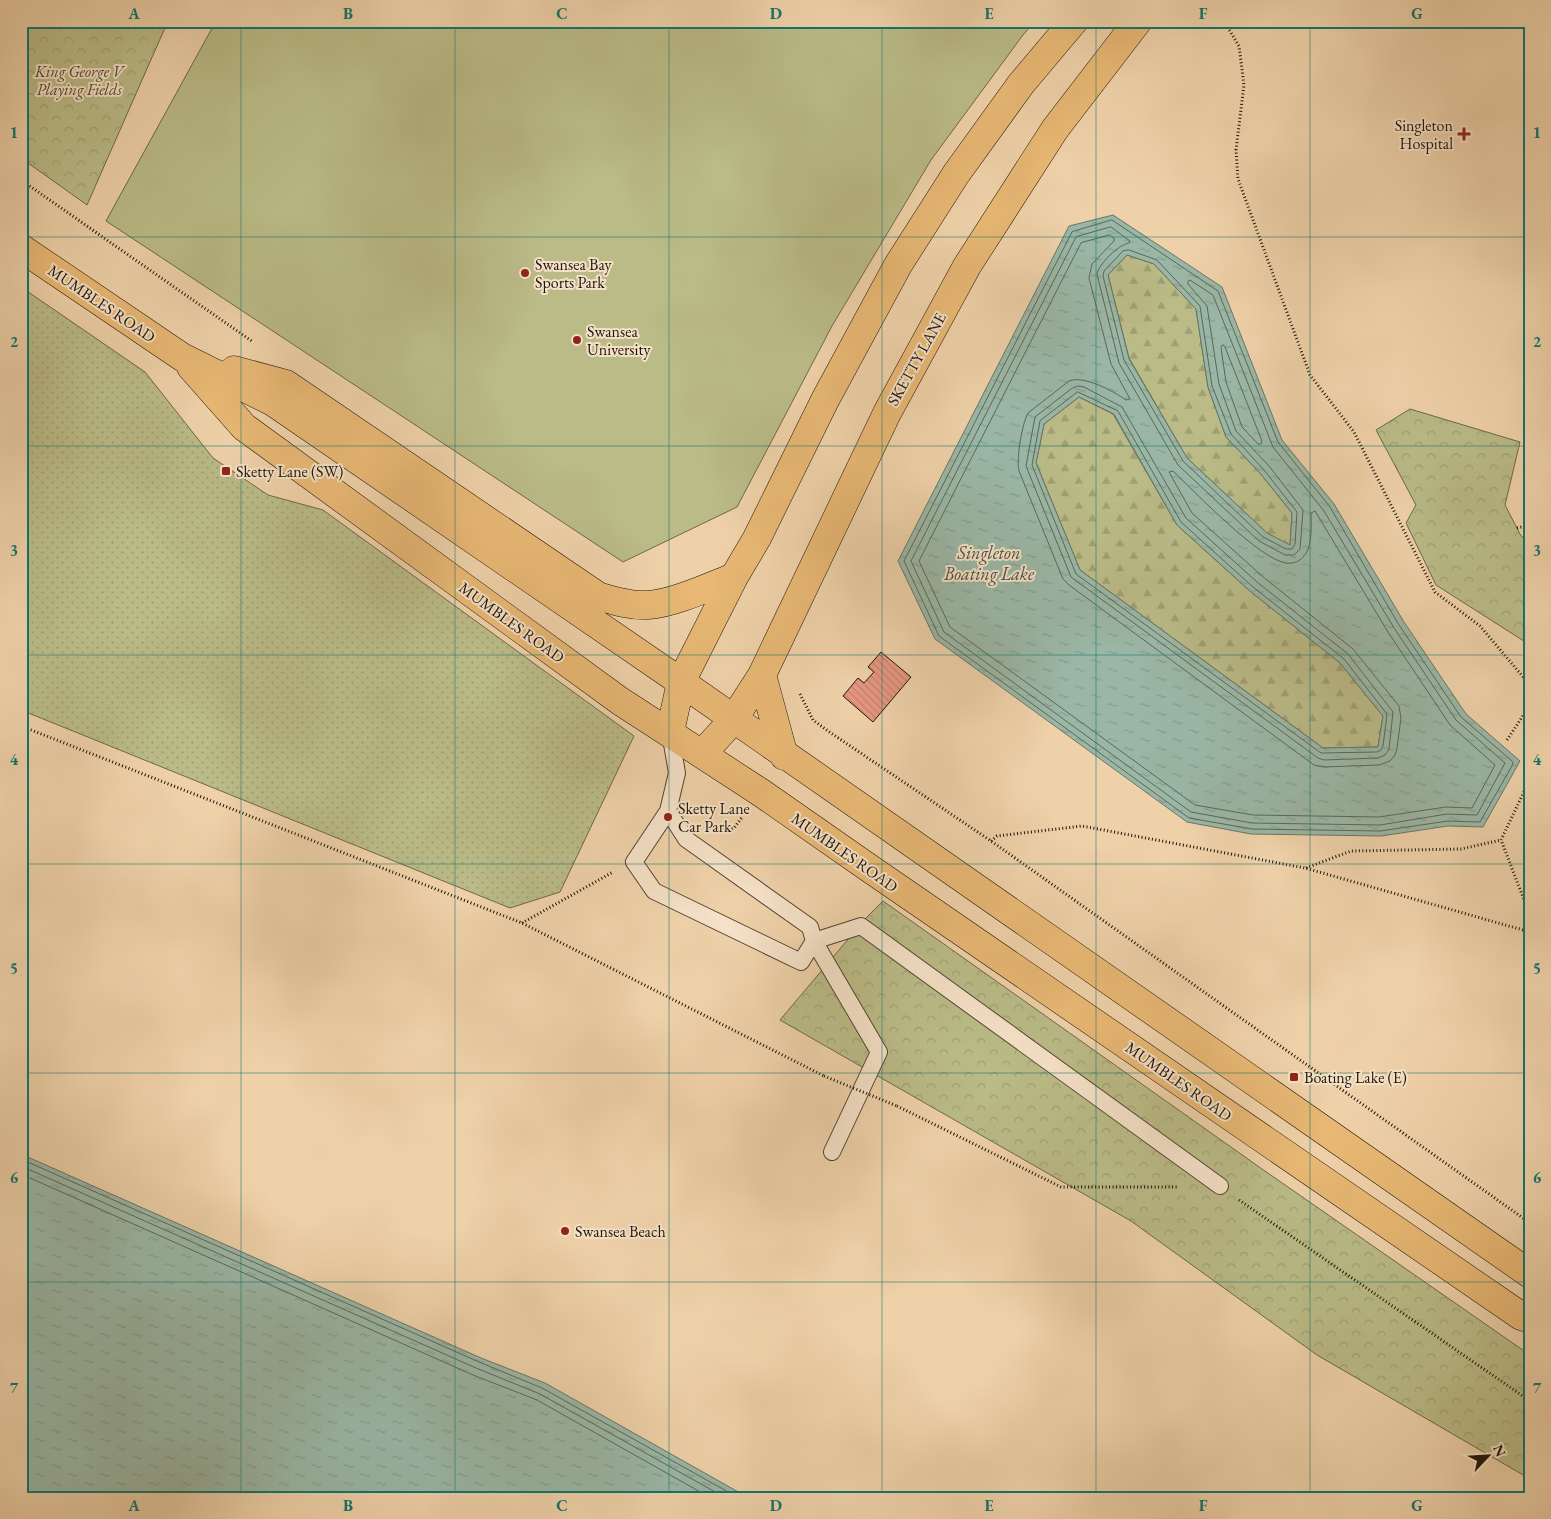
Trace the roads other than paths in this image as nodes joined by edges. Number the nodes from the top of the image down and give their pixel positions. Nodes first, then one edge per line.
1 (1074, 21) edge
2 (1138, 21) edge
3 (21, 248) edge
4 (182, 357) junction
5 (734, 577) junction
6 (762, 675) junction
7 (681, 682) junction
8 (733, 720) junction
9 (670, 732) junction
10 (702, 754) junction
11 (784, 756) junction
12 (677, 773) junction
13 (668, 812) junction
14 (814, 941) junction
15 (832, 1152) dead end
16 (1220, 1186) road end
17 (1530, 1274) edge
18 (1530, 1319) edge

1 - 5 main road
2 - 6 main road, SKETTY LANE
3 - 4 main road, MUMBLES ROAD
4 - 5 main road
4 - 7 main road, MUMBLES ROAD
4 - 9 main road, MUMBLES ROAD
5 - 7 main road
6 - 8 main road, SKETTY LANE
6 - 11 main road
7 - 8 main road, MUMBLES ROAD
7 - 9 main road
8 - 10 main road, SKETTY LANE
8 - 11 main road, MUMBLES ROAD
9 - 10 main road, MUMBLES ROAD
9 - 12 lane
10 - 12 lane
10 - 18 main road, MUMBLES ROAD
11 - 17 main road, MUMBLES ROAD
12 - 13 lane
13 - 14 lane
13 - 14 lane
14 - 15 lane
14 - 16 lane

